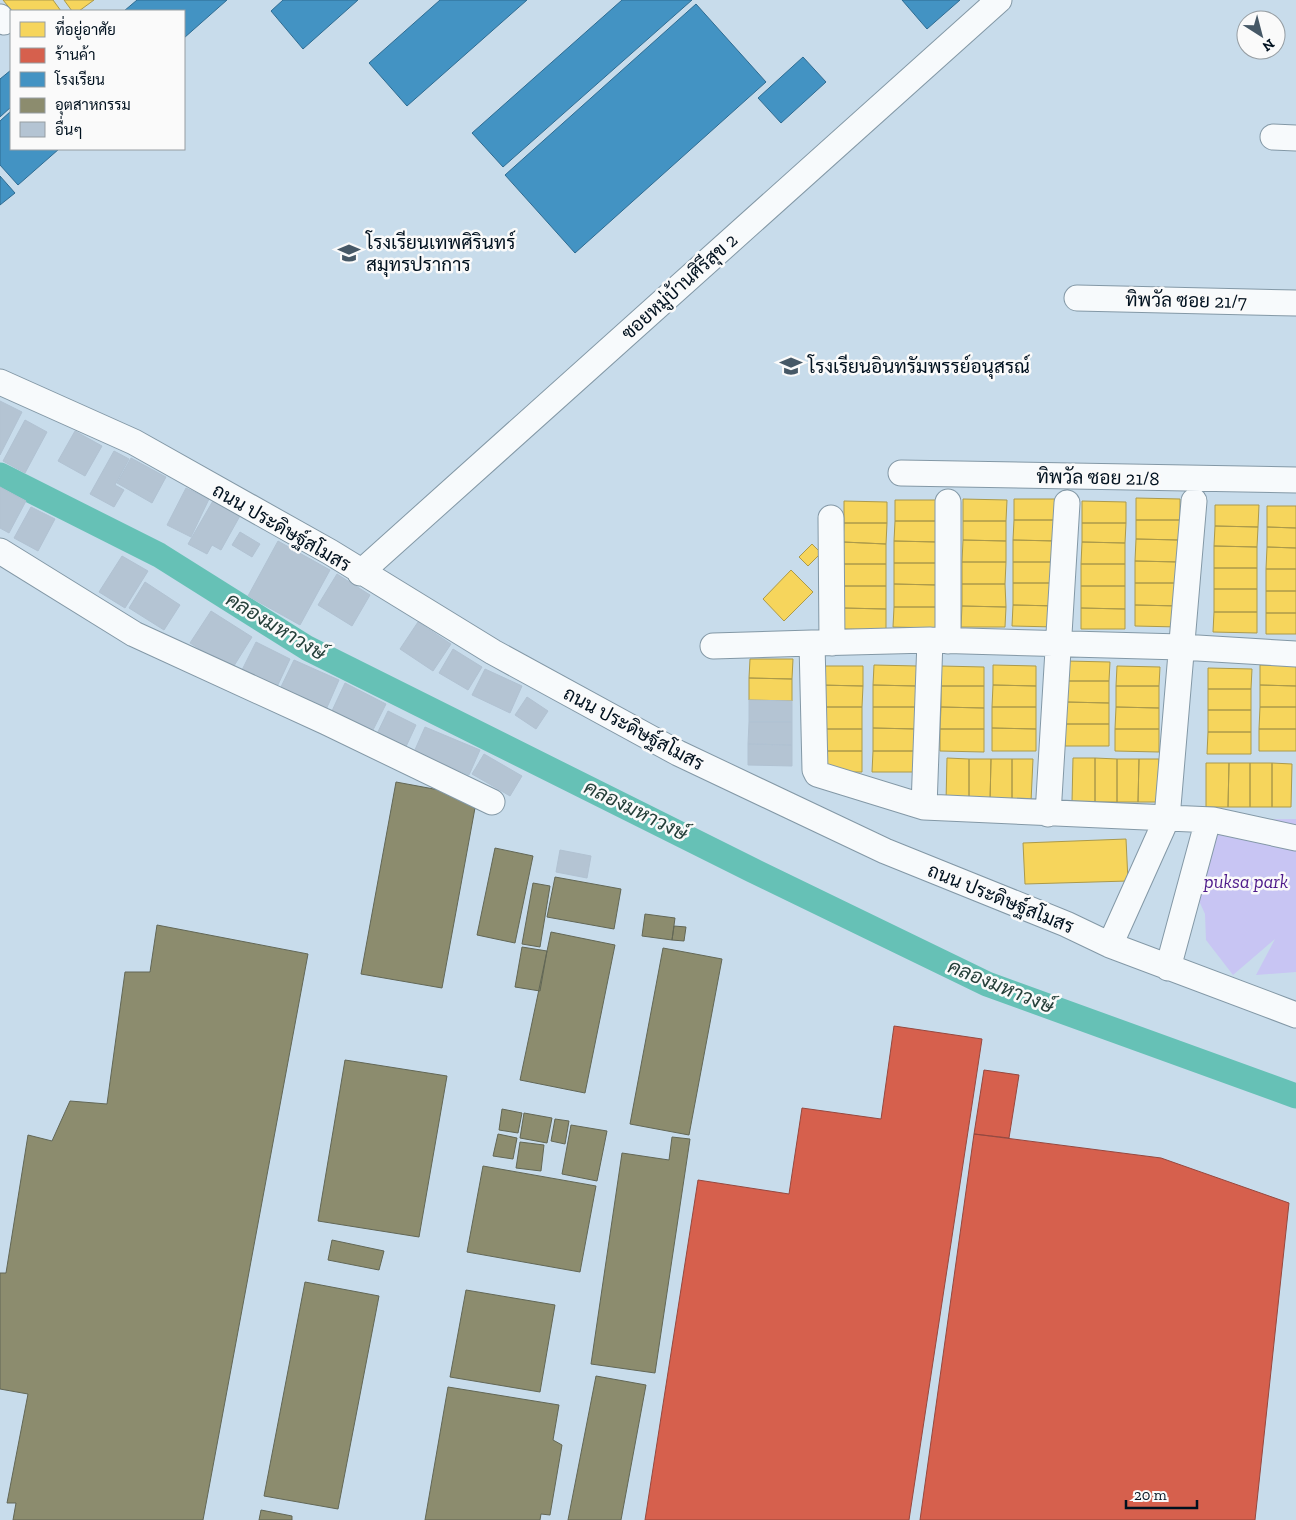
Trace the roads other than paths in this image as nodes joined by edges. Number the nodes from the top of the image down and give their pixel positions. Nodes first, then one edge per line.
1 (999, 0) edge
2 (1077, 298) dead end
3 (1296, 303) edge
4 (0, 382) edge
5 (901, 473) dead end
6 (1296, 480) edge
7 (1194, 501) dead end
8 (948, 502) dead end
9 (1067, 503) dead end
10 (831, 518) dead end
11 (0, 551) edge
12 (360, 572) junction
13 (939, 641) junction
14 (822, 643) junction
15 (1059, 644) junction
16 (713, 646) dead end
17 (1181, 647) junction
18 (1296, 654) edge
19 (492, 802) dead end
20 (924, 807) junction
21 (1048, 814) junction
22 (1167, 818) junction
23 (1208, 820) junction
24 (1296, 838) edge
25 (1110, 945) junction
26 (1168, 968) junction
27 (1296, 1015) edge

1 - 12 street, ซอยหมู่บ้านศิรีสุข 2
2 - 3 street, ทิพวัล ซอย 21/7
4 - 12 street, ถนน ประดิษฐ์สโมสร
5 - 6 street, ทิพวัล ซอย 21/8
7 - 17 street
8 - 13 street
9 - 15 street
10 - 14 street
11 - 19 street
12 - 25 street, ถนน ประดิษฐ์สโมสร
13 - 14 street
13 - 15 street
13 - 20 street
14 - 16 street
14 - 20 street
15 - 17 street
15 - 21 street
17 - 18 street
17 - 22 street
20 - 21 street
21 - 22 street
22 - 23 street
22 - 25 street
23 - 24 street
23 - 26 street
25 - 26 street, ถนน ประดิษฐ์สโมสร
26 - 27 street, ถนน ประดิษฐ์สโมสร

